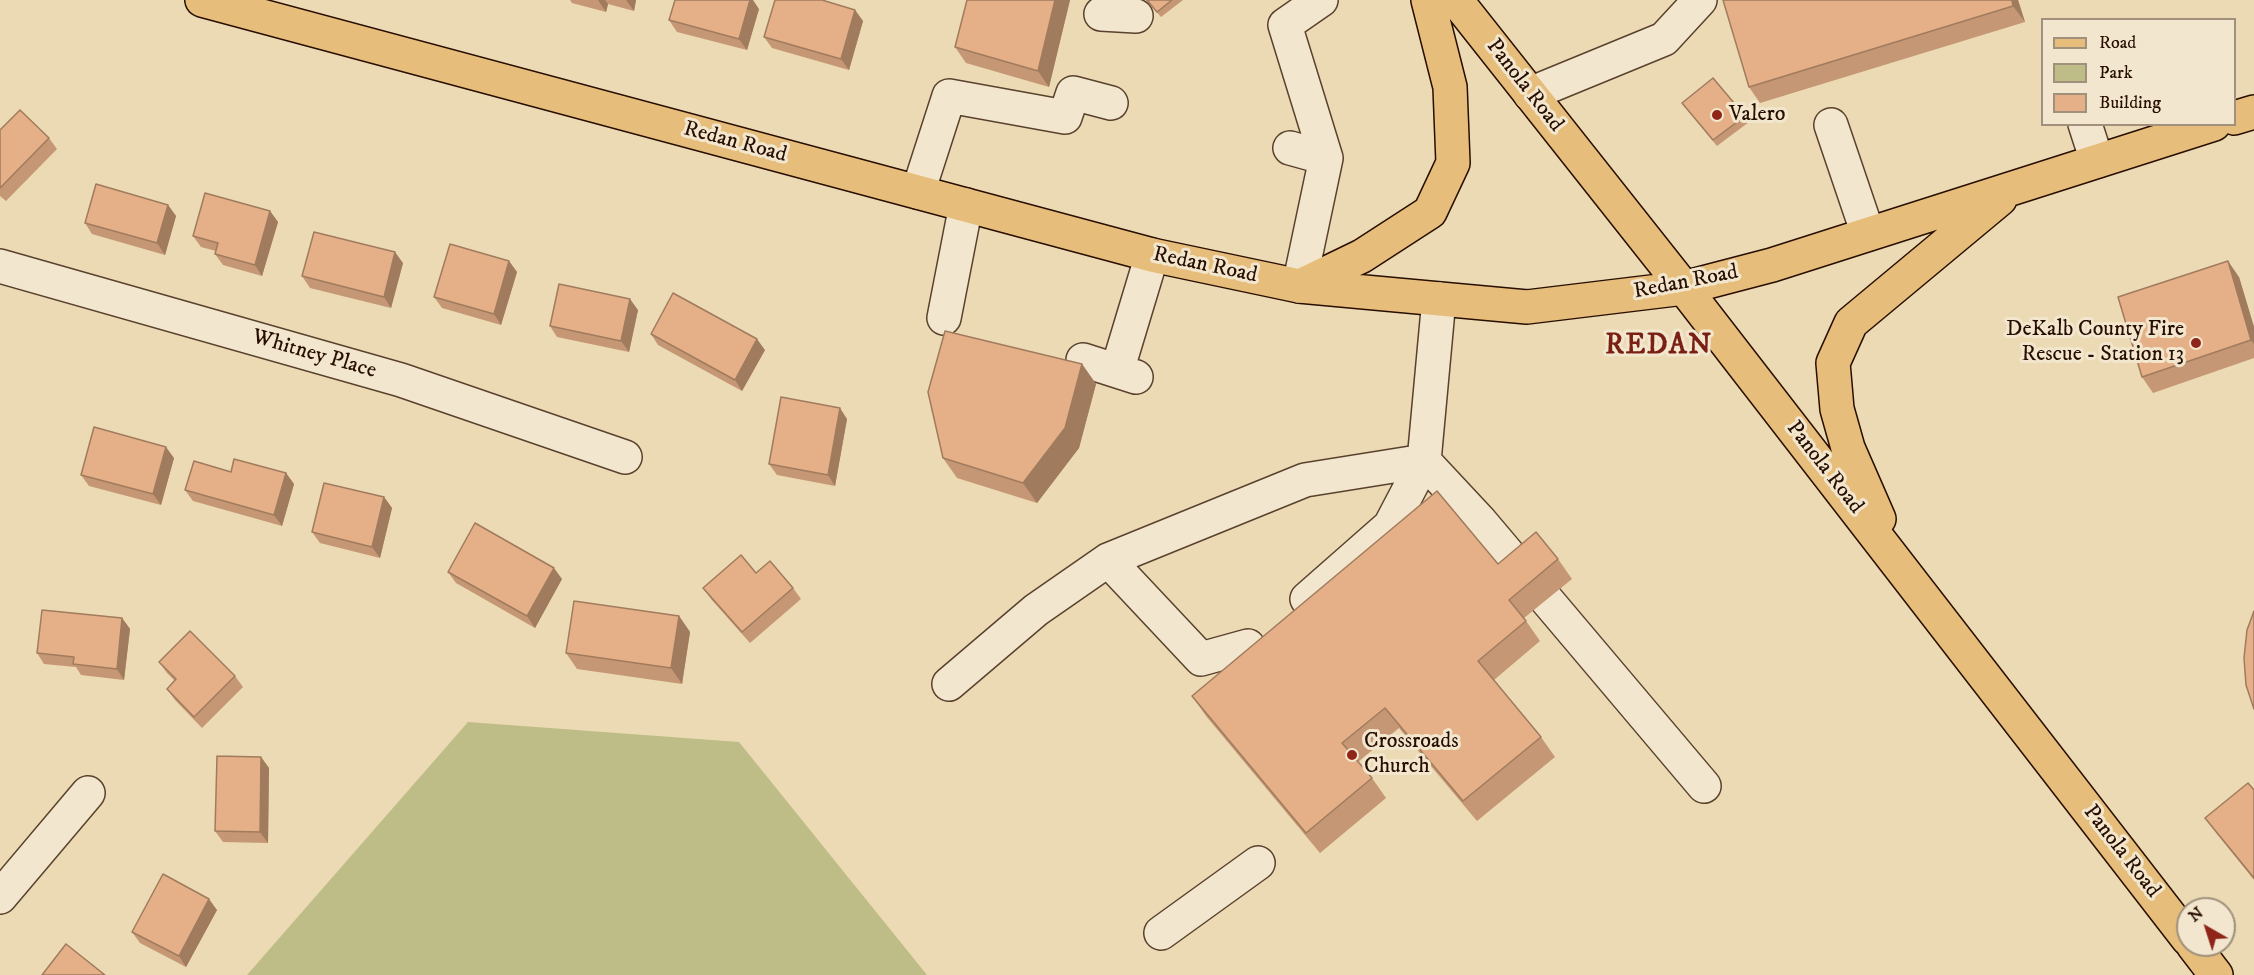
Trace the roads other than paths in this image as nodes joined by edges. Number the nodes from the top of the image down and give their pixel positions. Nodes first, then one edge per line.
1 (202, 0) edge
2 (1322, 0) edge
3 (1428, 0) edge
4 (1456, 0) edge
5 (1700, 0) edge
6 (1101, 14) dead end
7 (1136, 16) dead end
8 (1530, 94) junction
9 (1111, 103) dead end
10 (2254, 112) edge
11 (2236, 118) edge
12 (1831, 125) dead end
13 (2086, 126) edge
14 (2208, 126) edge
15 (1290, 148) dead end
16 (1326, 158) junction
17 (2097, 161) junction
18 (2013, 188) junction
19 (918, 192) junction
20 (966, 205) junction
21 (1868, 234) junction
22 (1152, 255) junction
23 (0, 266) edge
24 (1299, 286) junction
25 (1684, 288) junction
26 (1439, 299) junction
27 (944, 318) dead end
28 (1083, 360) dead end
29 (625, 457) dead end
30 (1424, 461) junction
31 (1108, 560) junction
32 (1912, 582) junction
33 (1307, 599) edge
34 (1248, 646) edge
35 (949, 684) dead end
36 (1704, 786) dead end
37 (88, 793) dead end
38 (1258, 863) dead end
39 (0, 897) edge
40 (2176, 923) edge
41 (1161, 933) dead end
42 (2202, 957) edge
43 (2216, 975) edge

1 - 19 main road, Redan Road
2 - 16 street
3 - 24 main road
4 - 8 main road, Panola Road
5 - 8 street
6 - 7 street
8 - 25 main road, Panola Road
9 - 19 street
10 - 11 main road
12 - 21 street
13 - 17 street
14 - 17 main road, Redan Road
15 - 16 street
16 - 24 street
17 - 18 main road, Redan Road
18 - 21 main road, Redan Road
18 - 32 main road
19 - 20 main road, Redan Road
20 - 22 main road, Redan Road
20 - 27 street
21 - 25 main road, Redan Road
22 - 24 main road, Redan Road
22 - 28 street
23 - 29 street, Whitney Place
24 - 26 main road, Redan Road
25 - 26 main road, Redan Road
25 - 32 main road, Panola Road
26 - 30 street
30 - 31 street
30 - 33 street
30 - 36 street
31 - 34 street
31 - 35 street
32 - 40 main road, Panola Road
37 - 39 street
38 - 41 street
42 - 43 main road

